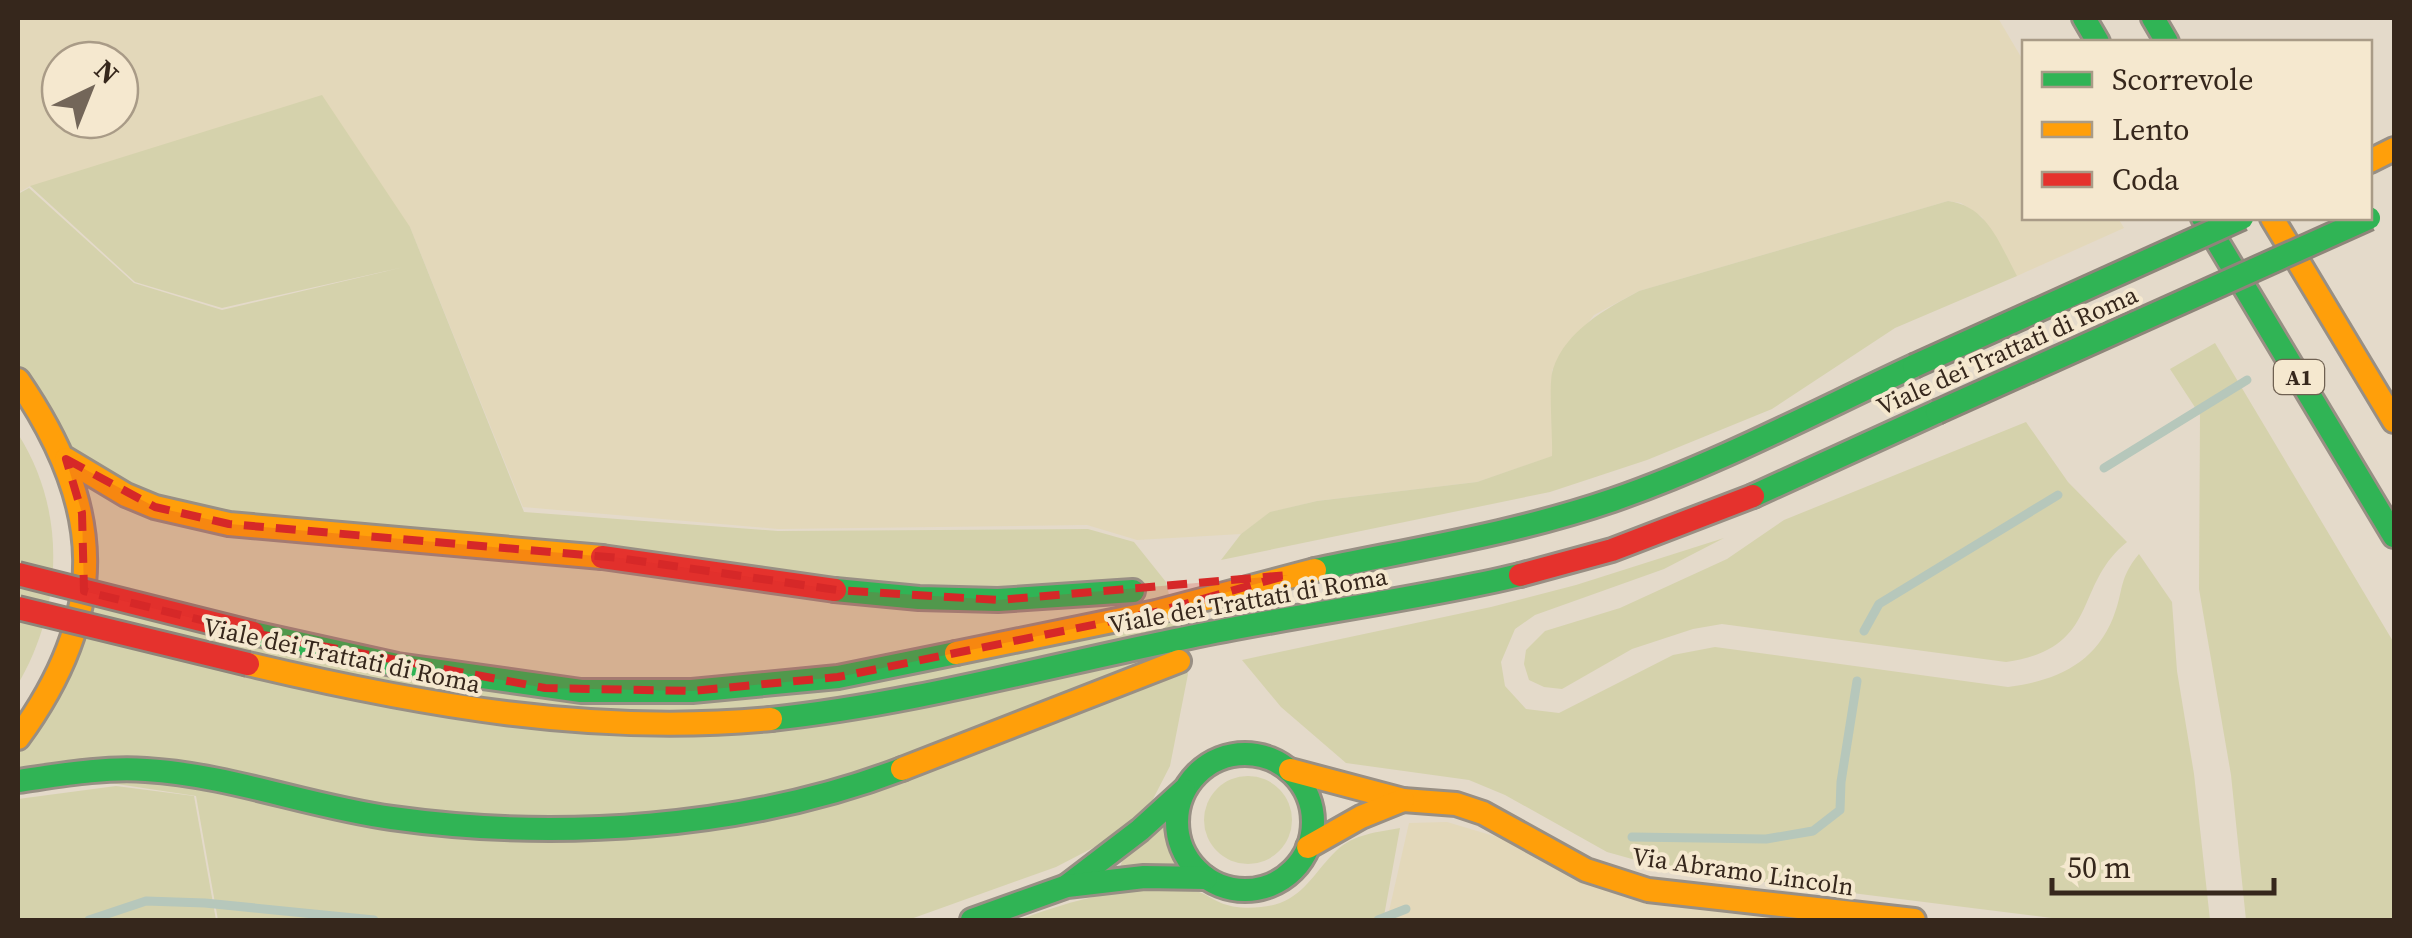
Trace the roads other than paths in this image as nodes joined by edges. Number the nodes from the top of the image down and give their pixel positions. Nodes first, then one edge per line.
1 (2084, 18) edge
2 (2152, 18) edge
3 (2097, 40) edge
4 (2166, 40) edge
5 (2204, 220) edge
6 (2238, 220) edge
7 (2273, 220) edge
8 (2362, 220) edge
9 (18, 380) edge
10 (2394, 420) edge
11 (66, 458) junction
12 (2394, 536) edge
13 (18, 574) edge
14 (1288, 575) junction
15 (18, 608) edge
16 (1331, 614) junction
17 (18, 738) edge
18 (1290, 770) junction
19 (18, 781) edge
20 (1184, 790) junction
21 (1403, 800) junction
22 (1308, 848) junction
23 (1206, 878) junction
24 (1067, 886) junction
25 (972, 920) edge
26 (1914, 920) edge

1 - 3 main road
2 - 4 main road
5 - 12 main road, A1
6 - 14 main road, Viale dei Trattati di Roma, bridge
7 - 10 main road, A1
8 - 16 main road, Viale dei Trattati di Roma, bridge
9 - 11 main road
11 - 14 main road
11 - 17 main road
13 - 14 main road, Viale dei Trattati di Roma, bridge
15 - 16 main road, Viale dei Trattati di Roma, bridge
16 - 19 main road
18 - 20 main road, Via Abramo Lincoln
18 - 21 main road, Via Abramo Lincoln
18 - 22 main road
20 - 23 main road
20 - 24 main road, Via Abramo Lincoln
21 - 22 main road, Via Abramo Lincoln
21 - 26 main road, Via Abramo Lincoln
22 - 23 main road, Via Abramo Lincoln
23 - 24 main road, Via Abramo Lincoln
24 - 25 main road, Via Abramo Lincoln

